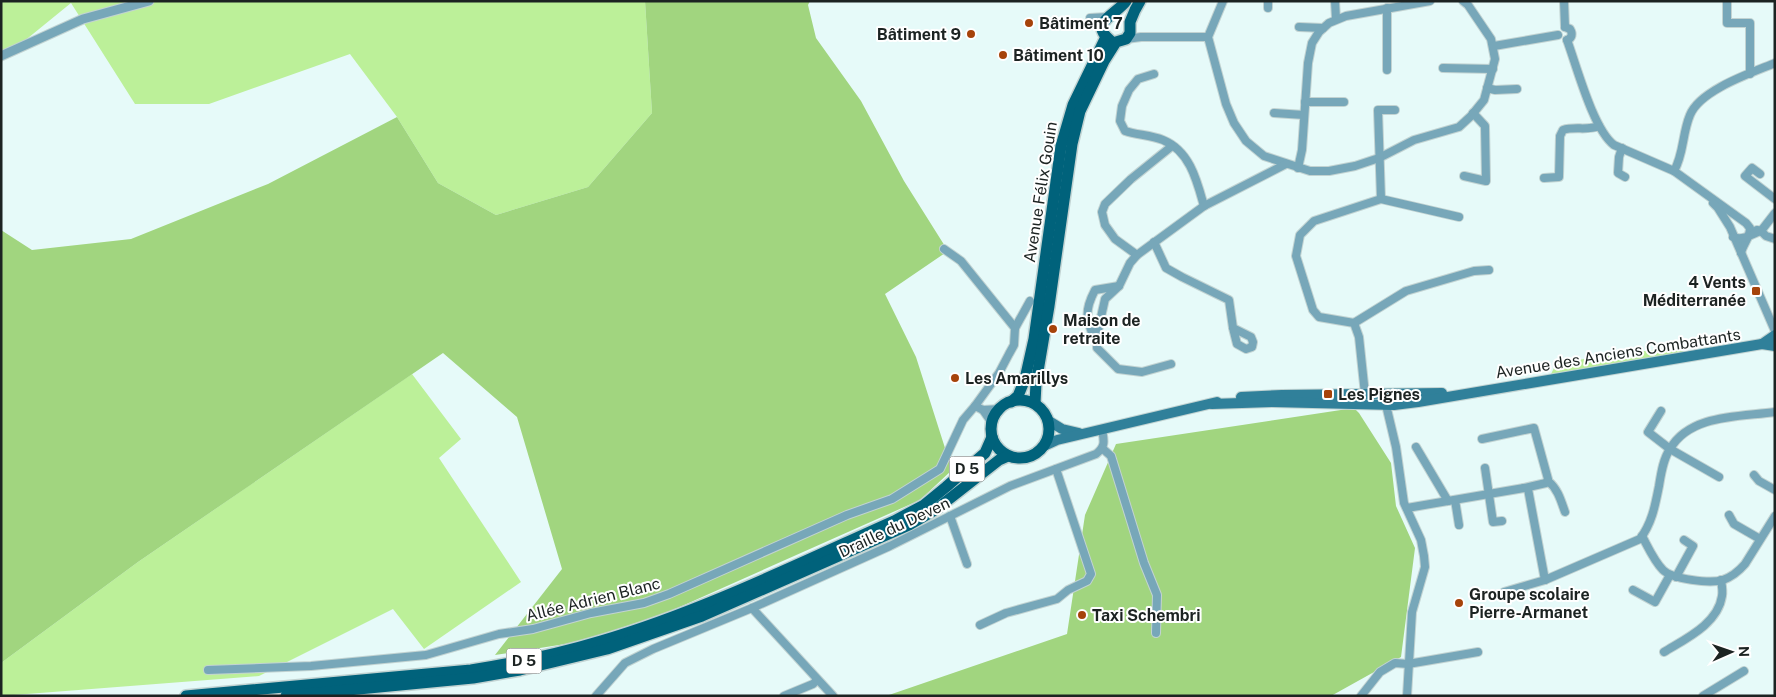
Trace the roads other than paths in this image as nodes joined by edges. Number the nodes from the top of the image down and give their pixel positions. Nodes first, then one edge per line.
1 (149, 1) edge
2 (1126, 1) edge
3 (1140, 1) edge
4 (1222, 1) edge
5 (1336, 1) edge
6 (1370, 1) edge
7 (1430, 1) edge
8 (1463, 1) edge
9 (1564, 1) edge
10 (1727, 1) edge
11 (1386, 8) junction
12 (1370, 11) junction
13 (1336, 19) junction
14 (1299, 27) dead end
15 (1565, 27) junction
16 (1116, 28) junction
17 (1323, 28) junction
18 (1558, 35) junction
19 (1208, 37) junction
20 (1567, 40) junction
21 (1494, 46) junction
22 (1, 56) edge
23 (1775, 63) edge
24 (1443, 68) dead end
25 (1493, 69) junction
26 (1387, 70) dead end
27 (1154, 74) dead end
28 (1750, 74) junction
29 (1487, 88) junction
30 (1517, 89) dead end
31 (1305, 102) junction
32 (1344, 102) dead end
33 (1395, 110) dead end
34 (1473, 113) junction
35 (1274, 114) dead end
36 (1304, 115) junction
37 (1599, 126) junction
38 (1172, 146) junction
39 (1622, 148) junction
40 (1379, 158) junction
41 (1286, 164) junction
42 (1298, 168) junction
43 (1674, 171) junction
44 (1760, 174) dead end
45 (1464, 176) dead end
46 (1625, 177) dead end
47 (1544, 178) dead end
48 (1687, 179) junction
49 (1381, 199) junction
50 (1775, 199) edge
51 (1204, 206) junction
52 (1775, 213) edge
53 (1459, 217) dead end
54 (1744, 222) junction
55 (1750, 231) junction
56 (1761, 231) junction
57 (1732, 233) junction
58 (1775, 239) edge
59 (1154, 242) junction
60 (944, 249) dead end
61 (1741, 253) junction
62 (1137, 255) junction
63 (1489, 270) dead end
64 (1120, 286) junction
65 (1030, 301) dead end
66 (1354, 324) junction
67 (1015, 328) junction
68 (1233, 328) dead end
69 (1772, 340) edge
70 (1097, 344) junction
71 (1171, 364) dead end
72 (1364, 397) junction
73 (1392, 401) junction
74 (1011, 402) junction
75 (1035, 404) junction
76 (979, 408) junction
77 (1000, 409) junction
78 (1661, 411) dead end
79 (1775, 412) edge
80 (1049, 421) junction
81 (992, 423) junction
82 (1102, 429) junction
83 (1082, 433) junction
84 (992, 437) junction
85 (1482, 439) dead end
86 (1044, 446) junction
87 (1416, 447) dead end
88 (1102, 449) junction
89 (1670, 449) junction
90 (1008, 456) junction
91 (1485, 468) dead end
92 (1056, 469) junction
93 (1754, 475) dead end
94 (1719, 477) dead end
95 (1548, 481) junction
96 (1524, 488) junction
97 (1775, 490) edge
98 (1488, 494) junction
99 (1452, 501) junction
100 (1406, 508) junction
101 (1565, 512) dead end
102 (1729, 515) dead end
103 (950, 516) junction
104 (1775, 516) edge
105 (1502, 521) dead end
106 (1459, 525) dead end
107 (1642, 536) junction
108 (1760, 539) junction
109 (1684, 540) dead end
110 (967, 564) dead end
111 (1673, 576) junction
112 (1544, 580) junction
113 (1721, 580) junction
114 (1634, 590) dead end
115 (1504, 592) dead end
116 (752, 608) junction
117 (980, 625) dead end
118 (1156, 632) dead end
119 (1478, 652) dead end
120 (1664, 652) dead end
121 (1408, 664) junction
122 (208, 670) dead end
123 (1744, 671) dead end
124 (817, 680) junction
125 (186, 696) edge
126 (286, 696) edge
127 (596, 696) edge
128 (784, 696) edge
129 (833, 696) edge
130 (1361, 696) edge
131 (1406, 696) edge
132 (1702, 696) edge

1 - 22 street
2 - 16 main road, Avenue Félix Gouin
3 - 16 main road, Avenue Félix Gouin
4 - 19 street
5 - 13 street
6 - 12 street
7 - 11 street
8 - 21 street
9 - 15 street
10 - 28 street
11 - 12 street
11 - 26 street
12 - 13 street
13 - 17 street
14 - 17 street
15 - 18 street
15 - 20 street
16 - 19 street
16 - 74 main road, Avenue Félix Gouin
16 - 75 main road, Avenue Félix Gouin
17 - 31 street
18 - 20 street
18 - 21 street
19 - 41 street
20 - 37 street
21 - 25 street
23 - 28 street
24 - 25 street
25 - 29 street
27 - 38 street
28 - 43 street
29 - 30 street
29 - 34 street
31 - 32 street
31 - 36 street
33 - 40 street
34 - 40 street
34 - 45 street
35 - 36 street
36 - 42 street
37 - 39 street
37 - 47 street
38 - 51 street
38 - 62 street
39 - 43 street
39 - 46 street
40 - 42 street
40 - 49 street
41 - 42 street
41 - 51 street
43 - 48 street
44 - 50 street
48 - 54 street
48 - 57 street
49 - 53 street
49 - 66 street
51 - 59 street
52 - 56 street
54 - 55 street
54 - 57 street
55 - 56 street
55 - 57 street
55 - 61 street
56 - 58 street
57 - 61 street
59 - 62 street
59 - 68 street
60 - 67 street
61 - 69 street
62 - 64 street
63 - 66 street
64 - 70 street
64 - 70 street
65 - 67 street, Allée Adrien Blanc
66 - 72 street
67 - 76 street, Allée Adrien Blanc
69 - 73 main road, Avenue des Anciens Combattants
70 - 71 street
72 - 73 main road, Avenue des Anciens Combattants
72 - 82 main road, Avenue des Anciens Combattants
73 - 100 street
74 - 75 main road
74 - 77 main road
75 - 80 main road
76 - 77 street
76 - 81 street
76 - 122 street, Allée Adrien Blanc
77 - 81 main road
78 - 89 street
79 - 89 street
80 - 83 main road, Avenue des Anciens Combattants
80 - 86 main road
81 - 84 main road
82 - 83 main road, Avenue des Anciens Combattants
82 - 88 street
83 - 86 main road, Avenue des Anciens Combattants
84 - 90 main road
84 - 125 main road, D 5
85 - 95 street
86 - 90 main road
87 - 99 street
88 - 92 street, Draille du Deven
88 - 118 street
89 - 94 street
89 - 107 street
90 - 126 main road, D 5
91 - 98 street
92 - 103 street, Draille du Deven
92 - 117 street
93 - 97 street
95 - 96 street
95 - 101 street
96 - 98 street
96 - 112 street
98 - 99 street
98 - 105 street
99 - 100 street
99 - 106 street
100 - 121 street
102 - 108 street
103 - 110 street
103 - 116 street, Draille du Deven
104 - 108 street
107 - 111 street
107 - 112 street
108 - 113 street
109 - 111 street
111 - 113 street
111 - 114 street
112 - 115 street
113 - 120 street
116 - 124 street
116 - 127 street, Draille du Deven
119 - 121 street
121 - 130 street
121 - 131 street
123 - 132 street
124 - 128 street
124 - 129 street

